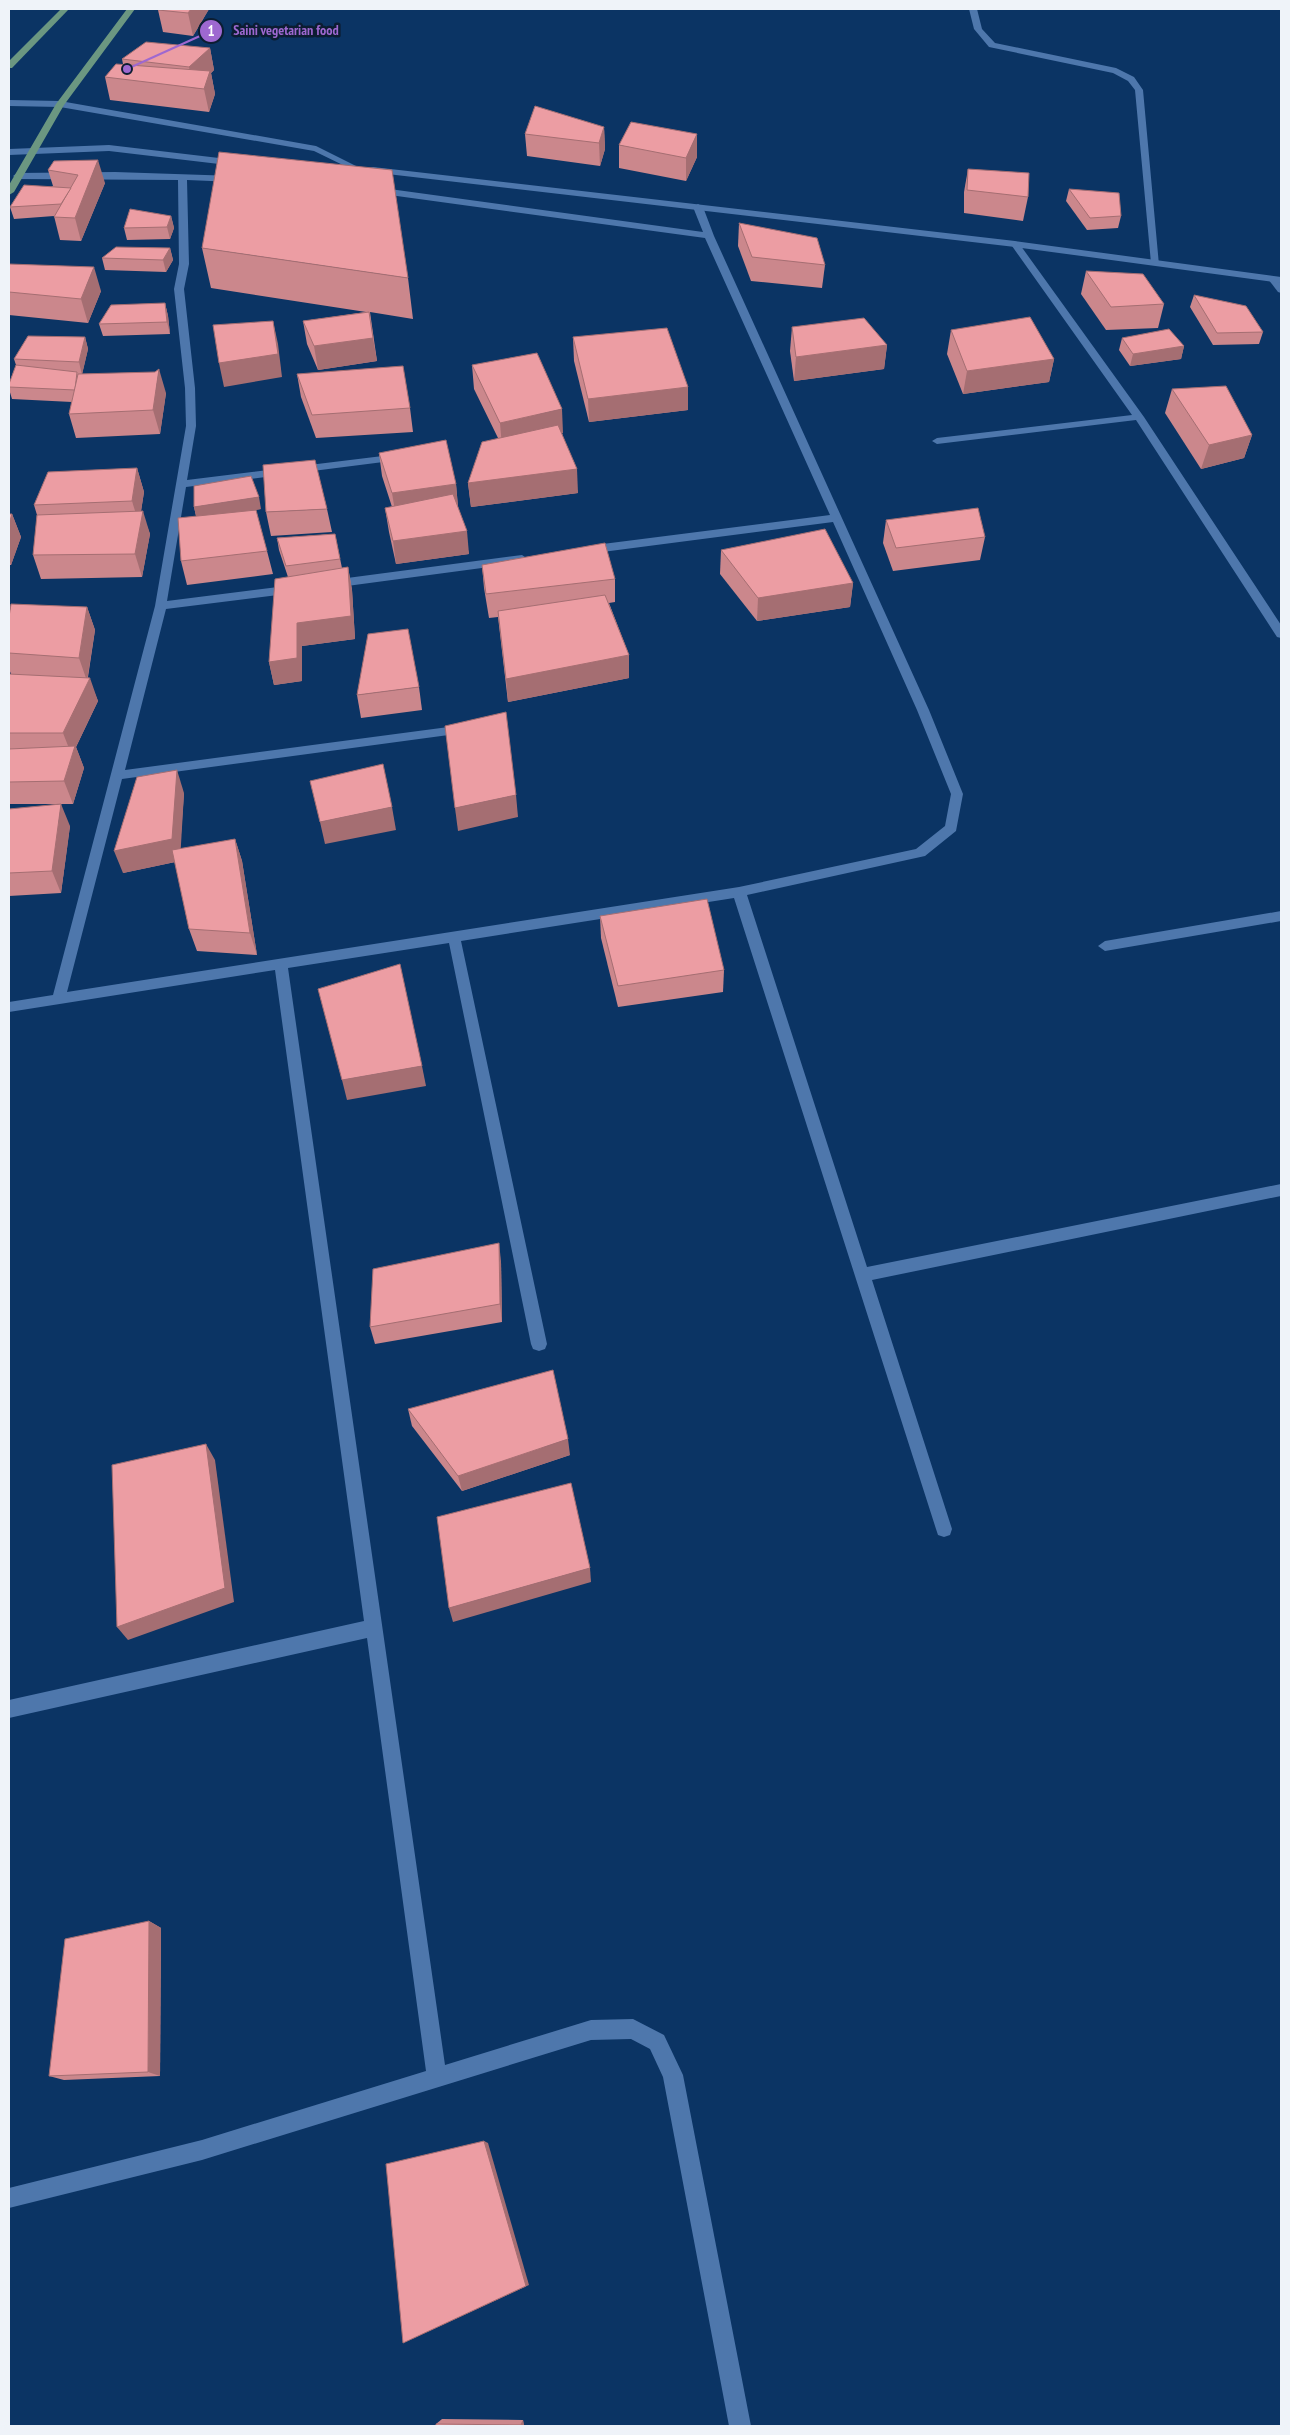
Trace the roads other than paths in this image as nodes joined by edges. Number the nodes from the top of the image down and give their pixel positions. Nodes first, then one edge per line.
1 (65, 9) edge
2 (131, 9) edge
3 (973, 9) edge
4 (9, 66) edge
5 (9, 103) edge
6 (60, 104) junction
7 (33, 150) junction
8 (9, 152) edge
9 (246, 164) edge
10 (354, 167) junction
11 (335, 169) edge
12 (17, 176) junction
13 (182, 176) junction
14 (241, 179) edge
15 (366, 189) edge
16 (9, 192) edge
17 (698, 207) junction
18 (709, 236) junction
19 (1015, 244) junction
20 (1156, 263) junction
21 (1277, 280) edge
22 (1281, 290) edge
23 (1140, 417) junction
24 (937, 441) dead end
25 (406, 457) edge
26 (181, 484) junction
27 (836, 518) junction
28 (572, 552) edge
29 (532, 557) edge
30 (161, 606) junction
31 (1281, 634) edge
32 (456, 730) edge
33 (117, 775) junction
34 (739, 892) junction
35 (1281, 916) edge
36 (454, 937) junction
37 (1105, 946) dead end
38 (280, 964) junction
39 (59, 998) junction
40 (9, 1007) edge
41 (1281, 1190) edge
42 (863, 1275) junction
43 (539, 1344) dead end
44 (944, 1529) dead end
45 (373, 1628) junction
46 (9, 1709) edge
47 (437, 2077) junction
48 (9, 2198) edge
49 (740, 2426) edge

1 - 4 main road
2 - 6 main road
3 - 20 street
5 - 6 street
6 - 7 main road
6 - 10 street
7 - 8 street
7 - 9 street
7 - 12 main road
10 - 11 street
10 - 17 street
12 - 13 street
12 - 16 main road
13 - 14 street
13 - 26 street
15 - 18 street
17 - 18 street
17 - 19 street
18 - 27 street
19 - 20 street
19 - 23 street
20 - 21 street
21 - 22 street
23 - 24 street
23 - 31 street
25 - 26 street
26 - 30 street
27 - 28 street
27 - 34 street
29 - 30 street
30 - 33 street
32 - 33 street
33 - 39 street
34 - 36 street
34 - 42 street
35 - 37 street
36 - 38 street
36 - 43 street
38 - 39 street
38 - 45 street
39 - 40 street
41 - 42 street
42 - 44 street
45 - 46 street
45 - 47 street
47 - 48 street
47 - 49 street

